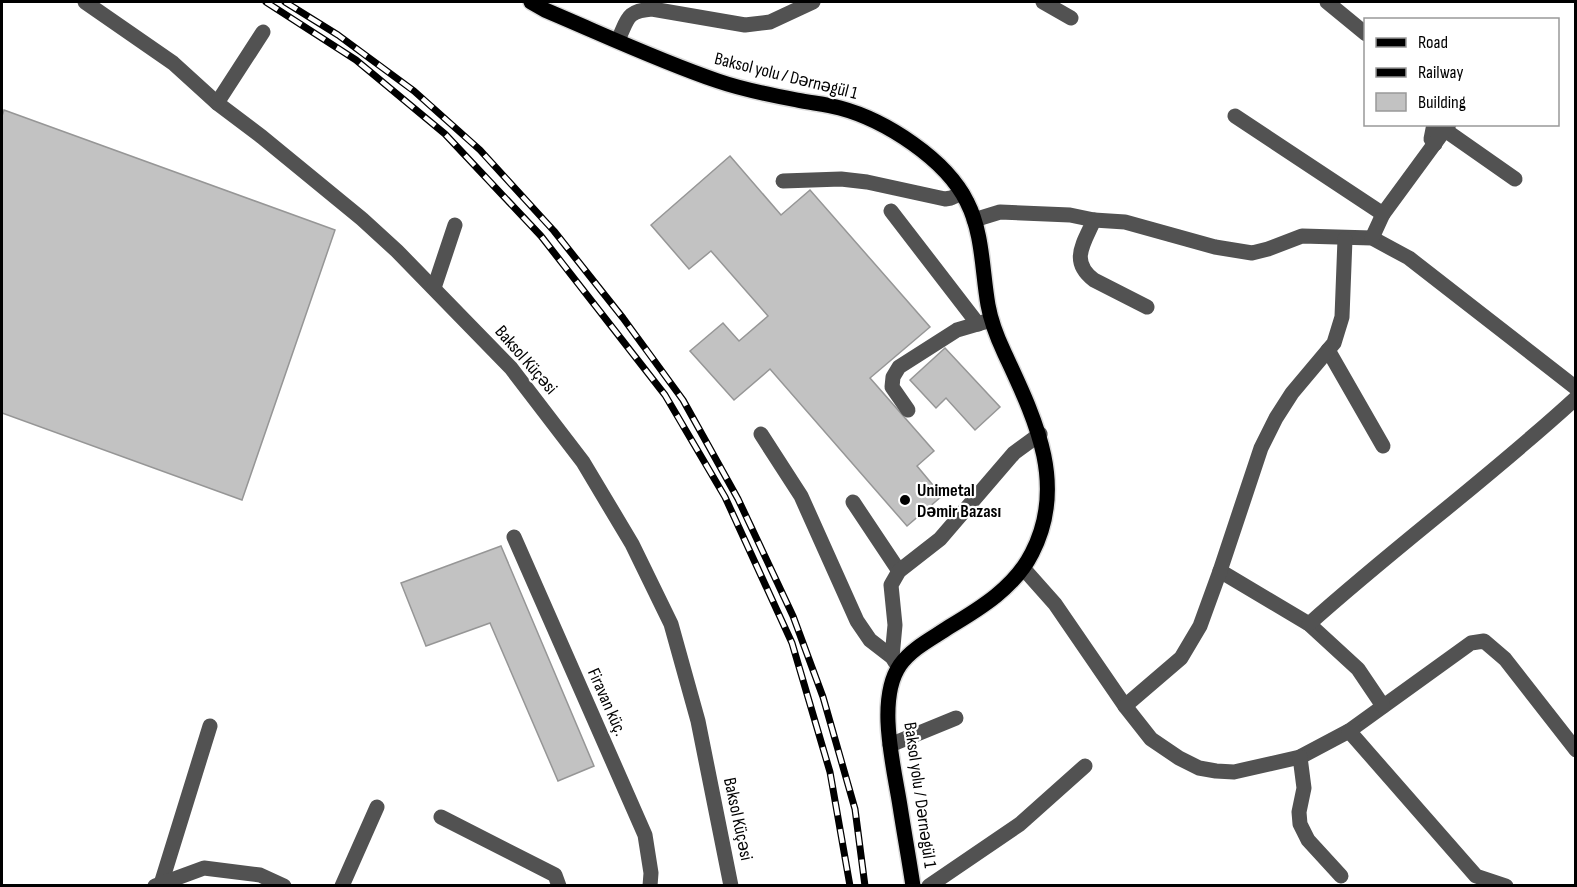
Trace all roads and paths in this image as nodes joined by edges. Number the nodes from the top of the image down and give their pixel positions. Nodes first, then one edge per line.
1 (85, 2) edge
2 (531, 2) edge
3 (813, 2) edge
4 (1043, 2) edge
5 (1327, 2) edge
6 (1071, 18) dead end
7 (263, 32) dead end
8 (1364, 33) edge
9 (618, 40) junction
10 (217, 103) junction
11 (1235, 116) dead end
12 (1443, 126) edge
13 (1515, 179) dead end
14 (783, 181) dead end
15 (962, 193) junction
16 (891, 211) dead end
17 (1383, 214) junction
18 (974, 220) junction
19 (1094, 220) junction
20 (455, 225) dead end
21 (1345, 238) junction
22 (1372, 238) junction
23 (434, 288) junction
24 (1147, 307) dead end
25 (985, 322) junction
26 (1328, 350) junction
27 (1575, 388) edge
28 (1575, 398) edge
29 (908, 410) dead end
30 (761, 434) dead end
31 (1040, 434) junction
32 (1383, 446) dead end
33 (853, 502) dead end
34 (514, 537) dead end
35 (1023, 568) junction
36 (899, 571) junction
37 (1220, 571) junction
38 (1309, 624) junction
39 (895, 662) junction
40 (1125, 706) junction
41 (1383, 706) junction
42 (957, 718) dead end
43 (210, 726) dead end
44 (1349, 730) junction
45 (890, 745) junction
46 (1575, 750) edge
47 (1300, 757) junction
48 (1085, 766) dead end
49 (376, 807) dead end
50 (441, 817) dead end
51 (1341, 876) dead end
52 (158, 884) edge
53 (284, 885) edge
54 (342, 885) edge
55 (559, 885) edge
56 (650, 885) edge
57 (731, 885) edge
58 (913, 885) edge
59 (929, 885) edge
60 (1506, 885) edge

1 - 10 street, Baksol Küçəsi
2 - 9 main road, Baksol yolu / Dərnəgül 1
3 - 9 street
4 - 6 street
5 - 8 street
7 - 10 street
9 - 15 main road, Baksol yolu / Dərnəgül 1
10 - 23 street, Baksol Küçəsi
11 - 17 street
12 - 13 street
12 - 17 street
14 - 15 street
15 - 18 main road, Baksol yolu / Dərnəgül 1
16 - 25 street
17 - 22 street
18 - 19 street
18 - 25 main road, Baksol yolu / Dərnəgül 1
19 - 21 street
19 - 24 street
20 - 23 street
21 - 22 street
21 - 26 street
22 - 27 street
23 - 57 street, Baksol Küçəsi
25 - 29 street
25 - 31 main road, Baksol yolu / Dərnəgül 1
26 - 32 street
26 - 37 street
28 - 38 street
30 - 39 street
31 - 35 main road, Baksol yolu / Dərnəgül 1
31 - 36 street
33 - 36 street
34 - 56 street, Firavan küç.
35 - 39 main road, Baksol yolu / Dərnəgül 1
35 - 40 street
36 - 39 street
37 - 38 street
37 - 40 street
38 - 41 street
39 - 45 main road, Baksol yolu / Dərnəgül 1
40 - 47 street
41 - 44 street
41 - 46 street
42 - 45 street
43 - 52 street
44 - 47 street
44 - 60 street
45 - 58 main road, Baksol yolu / Dərnəgül 1
47 - 51 street
48 - 59 street
49 - 54 street
50 - 55 street
52 - 53 street

